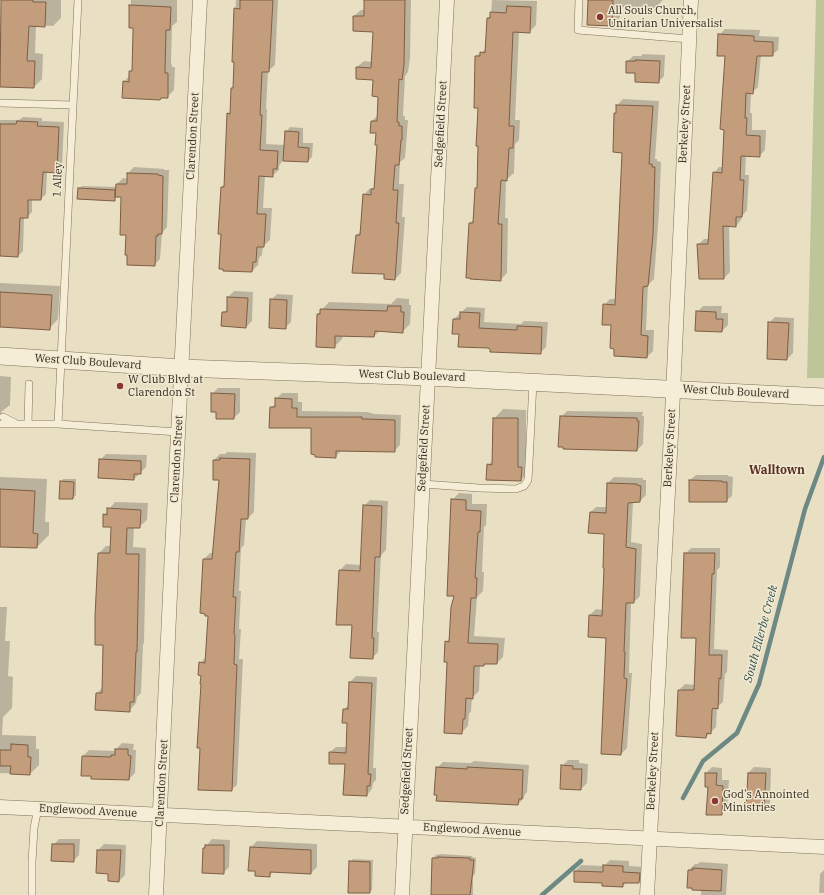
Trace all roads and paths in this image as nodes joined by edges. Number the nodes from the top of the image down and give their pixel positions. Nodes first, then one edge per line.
1 (78, 0) edge
2 (200, 0) edge
3 (447, 0) edge
4 (579, 0) edge
5 (690, 0) edge
6 (689, 39) junction
7 (0, 103) edge
8 (73, 105) junction
9 (0, 356) edge
10 (60, 360) junction
11 (182, 368) junction
12 (428, 377) junction
13 (533, 382) junction
14 (29, 384) dead end
15 (673, 390) junction
16 (824, 397) edge
17 (1, 420) edge
18 (28, 424) junction
19 (58, 424) junction
20 (178, 432) junction
21 (423, 484) junction
22 (0, 807) edge
23 (38, 808) junction
24 (160, 814) junction
25 (405, 826) junction
26 (650, 839) junction
27 (824, 847) edge
28 (32, 895) edge
29 (156, 895) edge
30 (402, 895) edge
31 (647, 895) edge

1 - 8 lane, 1 Alley
2 - 11 street, Clarendon Street
3 - 12 street, Sedgefield Street
4 - 6 lane
5 - 6 street, Berkeley Street
6 - 15 street, Berkeley Street
7 - 8 lane
8 - 10 lane, 1 Alley
9 - 10 street, West Club Boulevard
10 - 11 street, West Club Boulevard
10 - 19 lane, 1 Alley
11 - 12 street, West Club Boulevard
11 - 20 street, Clarendon Street
12 - 13 street, West Club Boulevard
12 - 21 street, Sedgefield Street
13 - 15 street, West Club Boulevard
13 - 21 lane
14 - 18 lane
15 - 16 street, West Club Boulevard
15 - 26 street, Berkeley Street
17 - 18 lane
18 - 19 lane
19 - 20 lane
20 - 24 street, Clarendon Street
21 - 25 street, Sedgefield Street
22 - 23 street, Englewood Avenue
23 - 24 street, Englewood Avenue
23 - 28 lane
24 - 25 street, Englewood Avenue
24 - 29 street, Clarendon Street
25 - 26 street, Englewood Avenue
25 - 30 street, Sedgefield Street
26 - 27 street, Englewood Avenue
26 - 31 street, Berkeley Street

